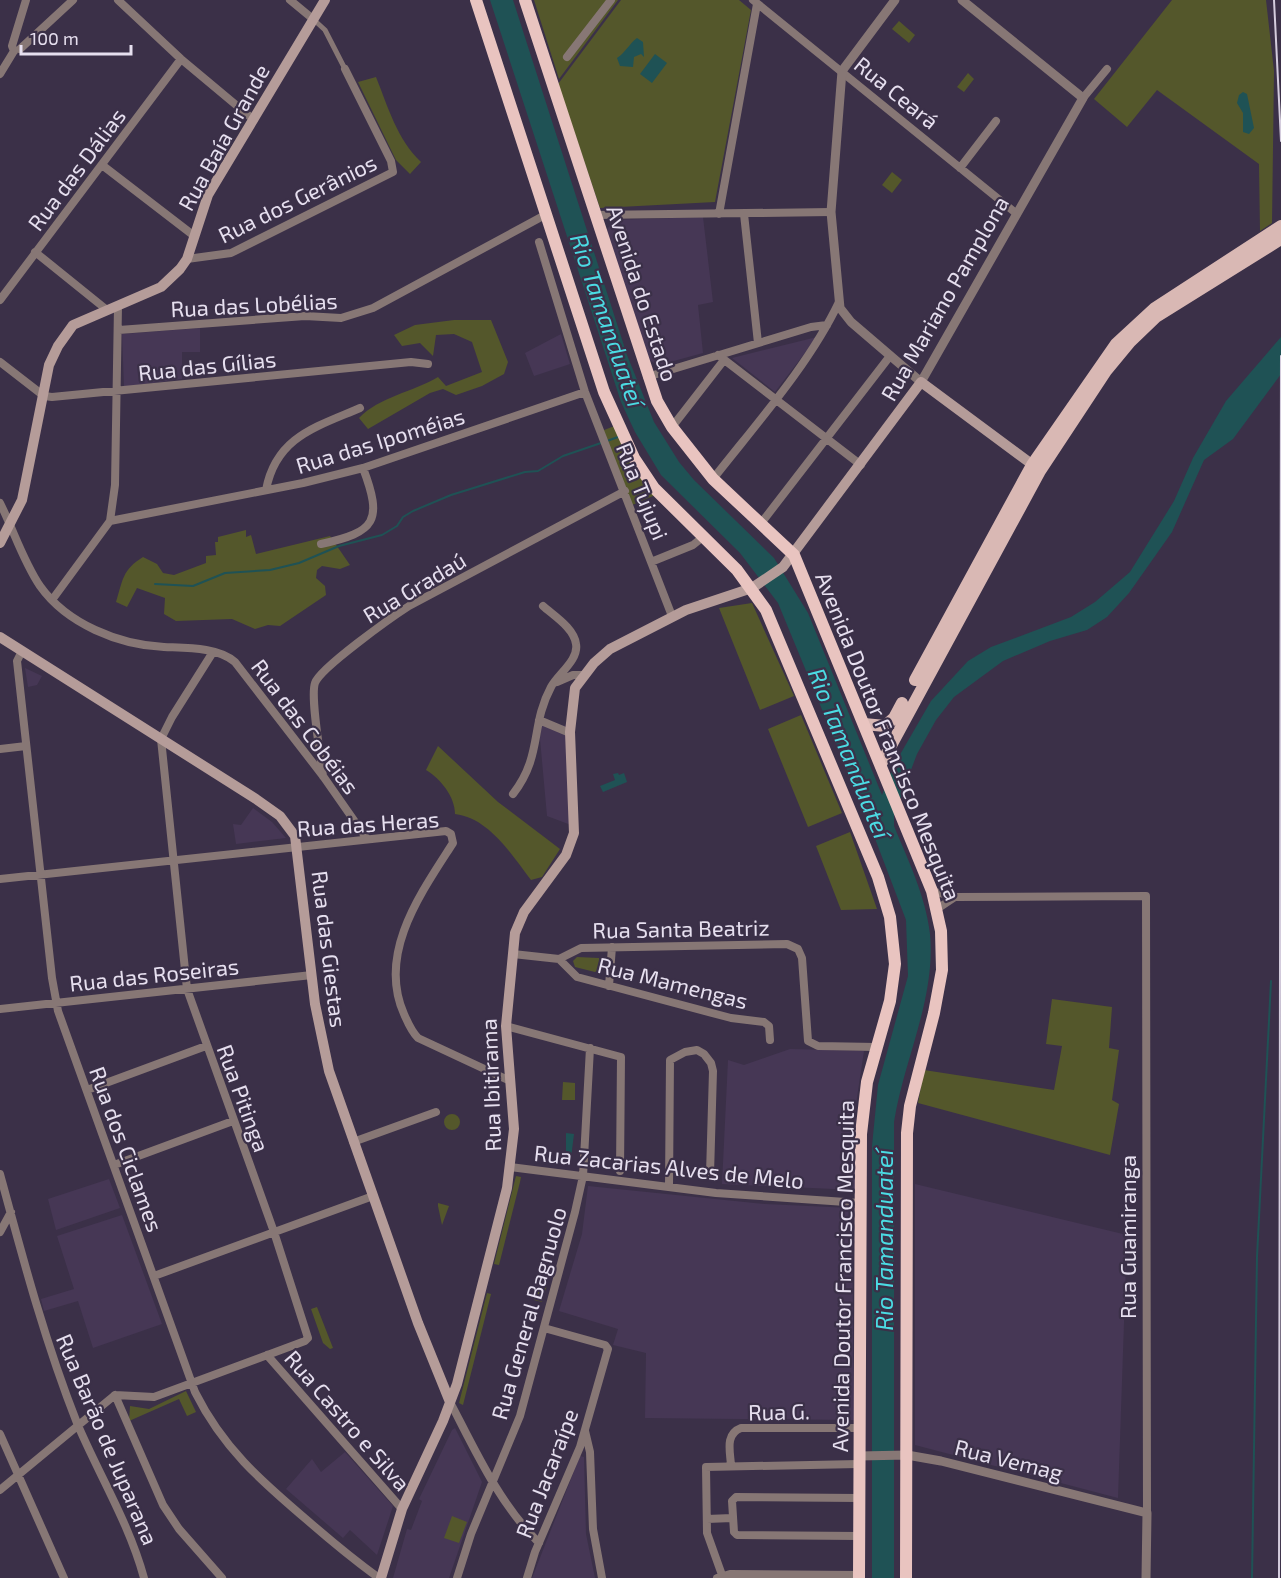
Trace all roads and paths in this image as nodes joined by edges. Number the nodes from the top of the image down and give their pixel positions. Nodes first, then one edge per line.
1 (26, 0) edge
2 (73, 0) edge
3 (118, 0) edge
4 (290, 0) edge
5 (325, 0) edge
6 (476, 0) edge
7 (525, 0) edge
8 (611, 0) edge
9 (895, 0) edge
10 (962, 0) edge
11 (755, 2) edge
12 (313, 19) junction
13 (16, 48) junction
14 (567, 57) dead end
15 (182, 59) junction
16 (345, 69) joint
17 (1107, 69) dead end
18 (842, 71) junction
19 (0, 74) edge
20 (1083, 98) junction
21 (254, 120) junction
22 (996, 121) dead end
23 (102, 165) junction
24 (960, 168) junction
25 (831, 212) junction
26 (744, 213) junction
27 (719, 214) junction
28 (1017, 214) junction
29 (545, 215) junction
30 (595, 215) junction
31 (1281, 226) edge
32 (193, 235) junction
33 (1281, 239) edge
34 (539, 242) dead end
35 (36, 252) junction
36 (186, 259) junction
37 (1192, 289) junction
38 (0, 300) edge
39 (839, 302) junction
40 (113, 308) junction
41 (845, 316) junction
42 (828, 323) junction
43 (119, 330) junction
44 (758, 343) junction
45 (890, 356) junction
46 (721, 358) junction
47 (0, 362) edge
48 (428, 364) dead end
49 (647, 377) junction
50 (921, 382) junction
51 (118, 392) junction
52 (585, 392) junction
53 (44, 396) junction
54 (775, 399) junction
55 (360, 408) dead end
56 (672, 427) junction
57 (827, 439) junction
58 (861, 465) junction
59 (363, 468) junction
60 (1036, 468) junction
61 (713, 479) junction
62 (266, 490) junction
63 (625, 491) junction
64 (0, 504) edge
65 (110, 521) junction
66 (762, 522) junction
67 (10, 526) junction
68 (704, 537) junction
69 (0, 543) edge
70 (321, 544) dead end
71 (791, 559) junction
72 (651, 562) junction
73 (755, 587) junction
74 (52, 600) junction
75 (543, 606) dead end
76 (672, 616) junction
77 (0, 637) edge
78 (22, 651) junction
79 (213, 652) junction
80 (584, 675) junction
81 (552, 686) junction
82 (539, 720) junction
83 (864, 724) junction
84 (570, 733) junction
85 (161, 739) junction
86 (26, 746) junction
87 (0, 749) edge
88 (883, 770) junction
89 (323, 776) junction
90 (513, 794) dead end
91 (367, 838) junction
92 (297, 846) junction
93 (172, 859) junction
94 (40, 874) junction
95 (0, 879) edge
96 (932, 891) junction
97 (955, 897) junction
98 (937, 909) junction
99 (612, 946) junction
100 (513, 954) junction
101 (559, 959) junction
102 (312, 975) junction
103 (609, 986) junction
104 (187, 989) junction
105 (56, 1003) junction
106 (0, 1009) edge
107 (506, 1026) junction
108 (770, 1040) dead end
109 (206, 1046) junction
110 (876, 1047) junction
111 (590, 1048) junction
112 (510, 1081) junction
113 (87, 1090) junction
114 (436, 1112) dead end
115 (233, 1121) junction
116 (353, 1142) junction
117 (114, 1165) junction
118 (510, 1167) junction
119 (620, 1171) dead end
120 (0, 1174) edge
121 (710, 1174) dead end
122 (583, 1176) junction
123 (669, 1187) junction
124 (373, 1196) junction
125 (860, 1203) junction
126 (10, 1212) junction
127 (0, 1232) edge
128 (274, 1232) junction
129 (154, 1276) junction
130 (544, 1328) junction
131 (267, 1355) junction
132 (192, 1382) junction
133 (115, 1395) junction
134 (450, 1402) junction
135 (78, 1425) junction
136 (859, 1428) junction
137 (585, 1431) junction
138 (0, 1434) edge
139 (902, 1455) junction
140 (862, 1459) junction
141 (731, 1465) junction
142 (18, 1476) junction
143 (492, 1483) junction
144 (0, 1490) edge
145 (859, 1498) junction
146 (402, 1509) junction
147 (1146, 1513) junction
148 (732, 1518) junction
149 (707, 1519) junction
150 (859, 1536) junction
151 (539, 1543) junction
152 (796, 1576) edge
153 (720, 1577) edge
154 (859, 1577) edge
155 (64, 1578) edge
156 (144, 1578) edge
157 (222, 1578) edge
158 (380, 1578) edge
159 (457, 1578) edge
160 (527, 1578) edge
161 (602, 1578) edge
162 (906, 1578) edge
163 (1146, 1578) edge

1 - 13 street
2 - 13 street
3 - 15 street
4 - 12 street
5 - 12 main road, Rua Baía Grande
6 - 29 highway, Avenida Doutor Francisco Mesquita
7 - 30 highway, Avenida do Estado
8 - 14 street
9 - 18 street
10 - 20 street
11 - 18 street, Rua Ceará
11 - 27 street
12 - 16 street, Rua dos Gerânios
12 - 21 main road, Rua Baía Grande
13 - 19 street
15 - 21 street
15 - 23 street, Rua das Dálias
16 - 36 street, Rua dos Gerânios
17 - 20 street, Rua Mariano Pamplona
18 - 24 street, Rua Ceará
18 - 25 street
20 - 28 street, Rua Mariano Pamplona
21 - 32 main road, Rua Baía Grande
22 - 24 street
23 - 32 street
23 - 35 street, Rua das Dálias
24 - 28 street, Rua Ceará
25 - 26 street
25 - 39 street
26 - 27 street
26 - 44 street
27 - 30 street
28 - 50 street, Rua Mariano Pamplona
29 - 43 street, Rua das Lobélias
29 - 68 highway, Avenida Doutor Francisco Mesquita
30 - 49 highway, Avenida do Estado
31 - 37 main road
32 - 36 main road, Rua Baía Grande
33 - 37 main road
34 - 52 street, Rua Tujupi
35 - 38 street, Rua das Dálias
35 - 40 street
36 - 40 main road, Rua Baía Grande
37 - 60 main road
39 - 41 street
39 - 42 street
40 - 43 street
40 - 53 main road, Rua Baía Grande
41 - 42 street
41 - 45 street
42 - 44 street
42 - 54 street
43 - 51 street
44 - 46 street
45 - 50 street
45 - 57 street
46 - 49 street
46 - 54 street
46 - 56 street
47 - 53 street
48 - 51 street, Rua das Gílias
49 - 56 highway, Avenida do Estado
50 - 58 main road, Rua Mariano Pamplona
50 - 60 main road
51 - 53 street, Rua das Gílias
51 - 65 street
52 - 59 street, Rua das Ipoméias
52 - 63 street, Rua Tujupi
53 - 67 main road, Rua Baía Grande
54 - 57 street
54 - 61 street
55 - 62 street
56 - 61 highway, Avenida do Estado
57 - 58 street
57 - 66 street
58 - 71 main road, Rua Mariano Pamplona
59 - 62 street, Rua das Ipoméias
59 - 70 street
60 - 83 main road
60 - 88 main road
61 - 66 highway, Avenida do Estado
62 - 65 street, Rua das Ipoméias
63 - 72 street, Rua Tujupi
63 - 89 street, Rua Gradaú
64 - 67 street, Rua das Cobéias
65 - 74 street
66 - 71 highway, Avenida do Estado
67 - 69 main road, Rua Baía Grande
67 - 74 street, Rua das Cobéias
68 - 72 street
68 - 73 highway, Avenida Doutor Francisco Mesquita
71 - 73 main road, Rua Mariano Pamplona
71 - 83 highway, Avenida Doutor Francisco Mesquita
72 - 76 street, Rua Tujupi
73 - 76 main road, Rua Ibitirama
73 - 110 highway, Avenida Doutor Francisco Mesquita
74 - 79 street, Rua das Cobéias
75 - 81 street
76 - 80 main road, Rua Ibitirama
77 - 78 main road, Rua das Giestas
78 - 85 main road, Rua das Giestas
78 - 86 street, Rua dos Ciclames
79 - 85 street
79 - 89 street, Rua das Cobéias
80 - 81 street
80 - 84 main road, Rua Ibitirama
81 - 82 street
82 - 84 street
82 - 90 street
83 - 88 highway, Avenida Doutor Francisco Mesquita
84 - 100 main road, Rua Ibitirama
85 - 92 main road, Rua das Giestas
85 - 93 street, Rua Pitinga
86 - 87 street
86 - 94 street, Rua dos Ciclames
88 - 96 highway, Avenida Doutor Francisco Mesquita
89 - 91 street, Rua das Cobéias
91 - 92 street, Rua das Heras
91 - 112 street, Rua das Heras
92 - 93 street, Rua das Heras
92 - 102 main road, Rua das Giestas
93 - 94 street, Rua das Heras
93 - 104 street, Rua Pitinga
94 - 95 street, Rua das Heras
94 - 105 street, Rua dos Ciclames
96 - 97 street
96 - 98 highway, Avenida Doutor Francisco Mesquita
97 - 98 street
97 - 147 street, Rua Guamiranga
98 - 139 highway, Avenida Doutor Francisco Mesquita
99 - 101 street, Rua Santa Beatriz
99 - 103 street
99 - 110 street, Rua Santa Beatriz
100 - 101 street, Rua Santa Beatriz
100 - 107 main road, Rua Ibitirama
101 - 103 street, Rua Mamengas
102 - 104 street, Rua das Roseiras
102 - 116 main road, Rua das Giestas
103 - 108 street, Rua Mamengas
104 - 105 street, Rua das Roseiras
104 - 109 street, Rua Pitinga
105 - 106 street, Rua das Roseiras
105 - 113 street, Rua dos Ciclames
107 - 111 street
107 - 112 main road, Rua Ibitirama
109 - 113 street
109 - 115 street, Rua Pitinga
110 - 125 highway, Avenida Doutor Francisco Mesquita
111 - 119 street
111 - 122 street, Rua General Bagnuolo
112 - 118 main road, Rua Ibitirama
113 - 117 street, Rua dos Ciclames
114 - 116 street
115 - 117 street
115 - 128 street, Rua Pitinga
116 - 124 main road, Rua das Giestas
117 - 129 street, Rua dos Ciclames
118 - 122 street, Rua Zacarias Alves de Melo
118 - 134 main road, Rua Ibitirama
120 - 126 street, Rua Barão de Juparana
121 - 123 street
122 - 123 street, Rua Zacarias Alves de Melo
122 - 130 street, Rua General Bagnuolo
123 - 125 street, Rua Zacarias Alves de Melo
124 - 128 street
124 - 134 main road, Rua das Giestas
125 - 136 highway, Avenida Doutor Francisco Mesquita
126 - 127 street
126 - 135 street, Rua Barão de Juparana
128 - 129 street
128 - 131 street, Rua Pitinga
129 - 132 street, Rua dos Ciclames
130 - 137 street, Rua Jacaraípe
130 - 143 street, Rua General Bagnuolo
131 - 132 street, Rua Pitinga
131 - 146 street, Rua Castro e Silva
132 - 133 street, Rua Pitinga
132 - 158 street, Rua dos Ciclames
133 - 135 street
133 - 157 street
134 - 143 street
134 - 146 main road, Rua Ibitirama
135 - 142 street
135 - 156 street, Rua Barão de Juparana
136 - 140 highway, Avenida Doutor Francisco Mesquita
136 - 141 street, Rua G.
137 - 151 street, Rua Jacaraípe
137 - 161 street
138 - 142 street
139 - 140 street, Rua Vemag
139 - 147 street, Rua Vemag
139 - 162 highway, Avenida Doutor Francisco Mesquita
140 - 141 street
140 - 145 highway, Avenida Doutor Francisco Mesquita
141 - 149 street
142 - 144 street
142 - 155 street
143 - 151 street
143 - 159 street, Rua General Bagnuolo
145 - 148 street
145 - 150 highway, Avenida Doutor Francisco Mesquita
146 - 158 main road, Rua Ibitirama
147 - 163 street, Rua Guamiranga
148 - 149 street
148 - 150 street
149 - 153 street
150 - 154 highway, Avenida Doutor Francisco Mesquita
151 - 160 street, Rua Jacaraípe
152 - 153 street
152 - 154 street

